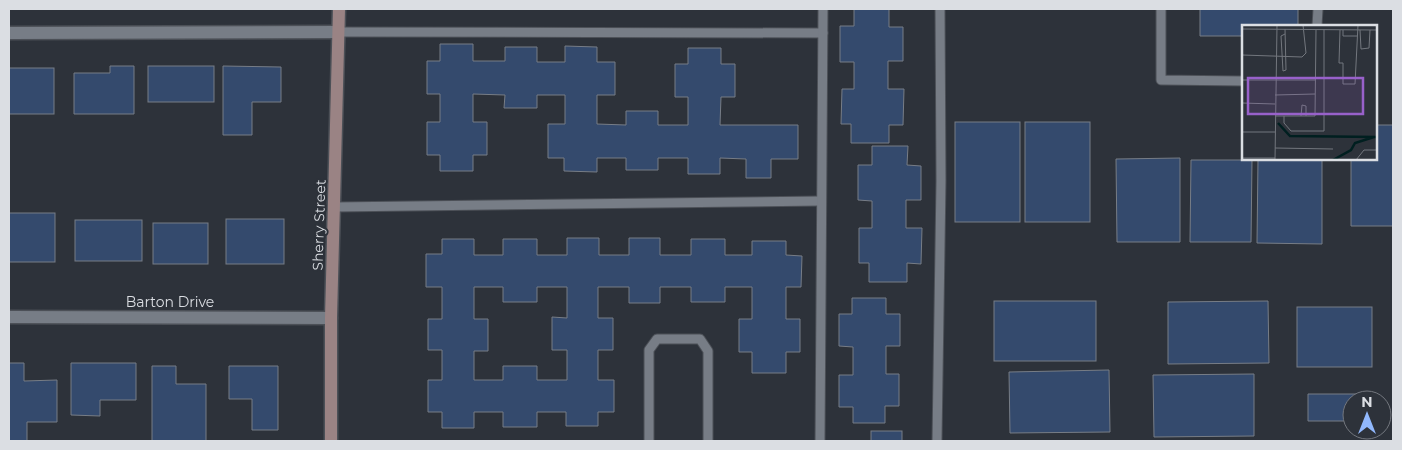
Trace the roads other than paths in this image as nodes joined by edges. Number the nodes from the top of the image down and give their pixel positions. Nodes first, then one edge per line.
1 (339, 9) edge
2 (823, 9) edge
3 (940, 9) edge
4 (1161, 9) edge
5 (1318, 9) edge
6 (1317, 25) edge
7 (339, 32) junction
8 (9, 33) edge
9 (823, 34) junction
10 (1242, 82) edge
11 (822, 201) junction
12 (335, 206) junction
13 (9, 317) edge
14 (331, 318) junction
15 (330, 441) edge
16 (649, 441) edge
17 (708, 441) edge
18 (820, 441) edge
19 (937, 441) edge

1 - 7 street, Sherry Street
2 - 9 lane
3 - 19 lane
4 - 10 lane
5 - 6 lane
7 - 8 street
7 - 9 lane
7 - 12 street, Sherry Street
9 - 11 lane
11 - 12 lane
11 - 18 lane
12 - 14 street, Sherry Street
13 - 14 street, Barton Drive
14 - 15 street, Sherry Street
16 - 17 lane

